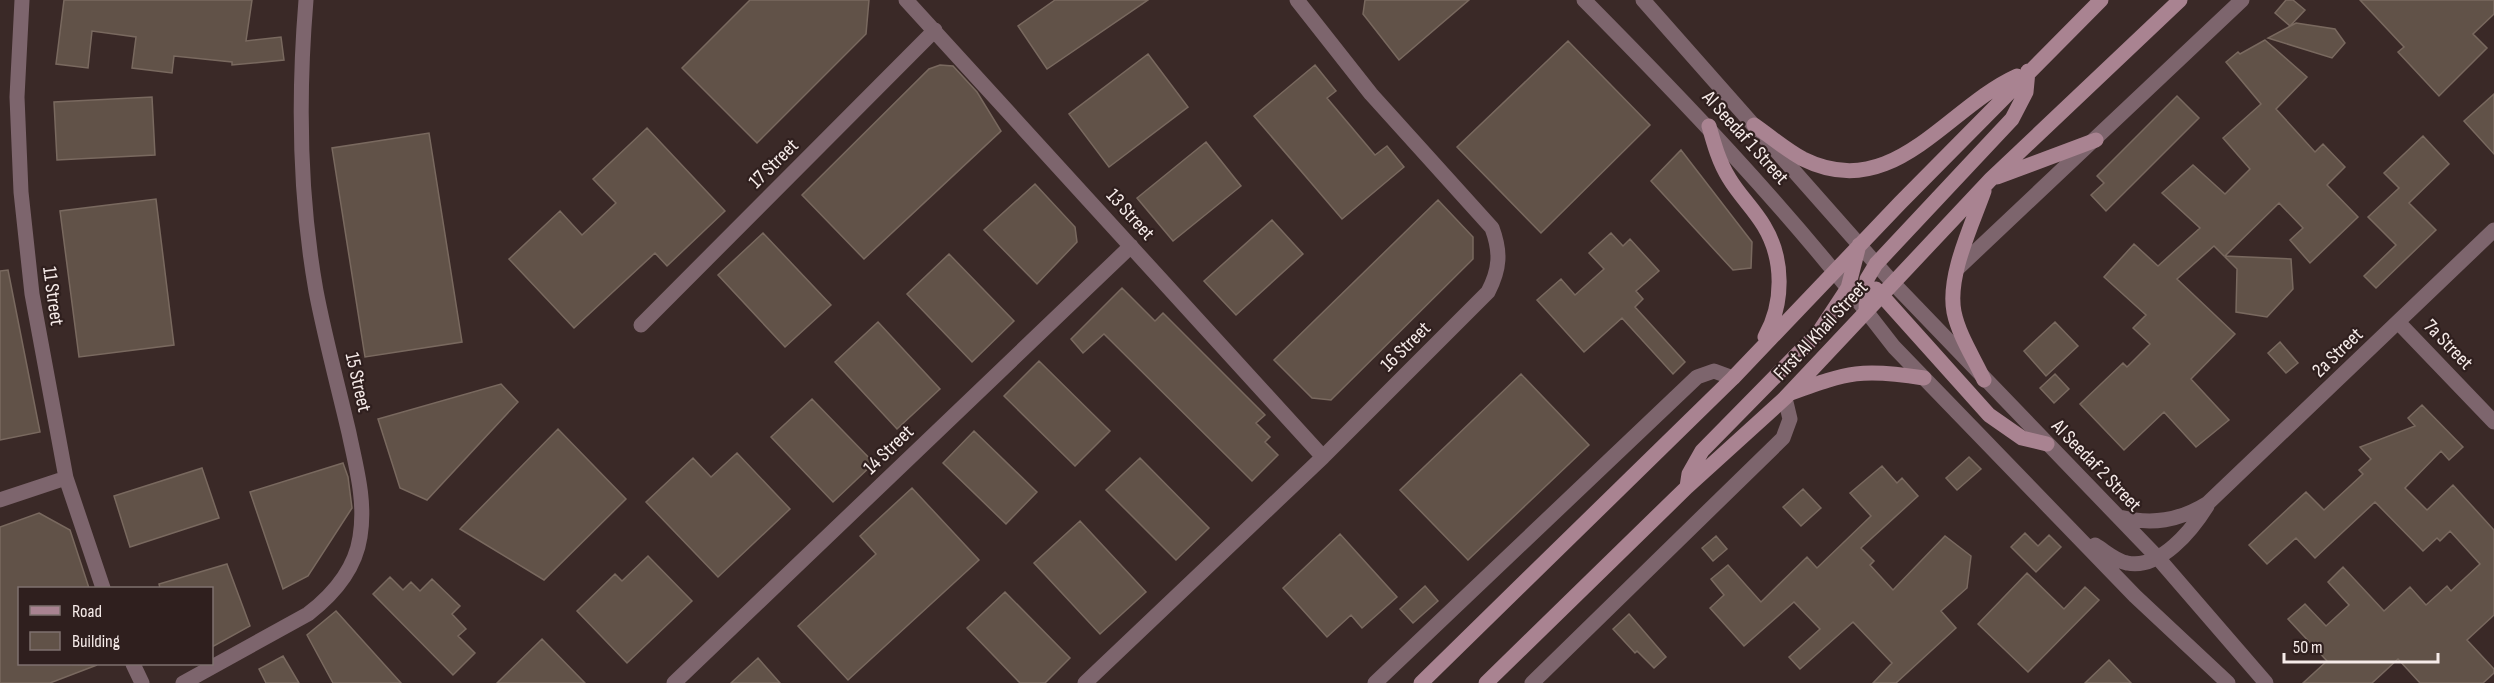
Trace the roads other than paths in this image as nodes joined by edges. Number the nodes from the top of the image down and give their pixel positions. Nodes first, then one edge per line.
1 (22, 0) edge
2 (306, 0) edge
3 (906, 0) edge
4 (1297, 0) edge
5 (1584, 0) edge
6 (1643, 0) edge
7 (2101, 0) edge
8 (2180, 0) edge
9 (2242, 0) edge
10 (935, 30) junction
11 (2028, 71) junction
12 (1754, 125) junction
13 (1709, 126) junction
14 (2096, 140) junction
15 (1989, 182) junction
16 (2494, 230) edge
17 (1859, 245) junction
18 (1131, 246) junction
19 (1876, 264) junction
20 (1958, 268) junction
21 (1835, 270) junction
22 (1854, 271) junction
23 (1867, 279) junction
24 (1893, 283) junction
25 (1848, 288) junction
26 (1881, 295) junction
27 (1866, 311) junction
28 (2398, 322) junction
29 (641, 325) dead end
30 (1759, 348) junction
31 (1733, 378) junction
32 (1924, 378) junction
33 (1984, 380) junction
34 (1786, 396) junction
35 (2494, 422) edge
36 (2047, 444) junction
37 (1323, 457) junction
38 (66, 478) junction
39 (1687, 487) junction
40 (0, 500) edge
41 (2208, 503) junction
42 (2119, 516) junction
43 (2074, 531) junction
44 (2158, 558) junction
45 (103, 587) edge
46 (134, 665) edge
47 (142, 683) edge
48 (183, 683) edge
49 (674, 683) edge
50 (1085, 683) edge
51 (1375, 683) edge
52 (1421, 683) edge
53 (1486, 683) edge
54 (1532, 683) edge
55 (2228, 683) edge
56 (2266, 683) edge

1 - 38 street, 11 Street
2 - 48 street, 15 Street
3 - 10 street, 13 Street
4 - 37 street, 16 Street
5 - 13 street, Al Seedaf 1 Street
6 - 12 street, Al Seedaf 1 Street
7 - 11 main road, First Al Khail Street
8 - 15 main road, First Al Khail Street
9 - 14 street
10 - 18 street, 13 Street
10 - 29 street, 17 Street
11 - 12 main road
11 - 17 main road, First Al Khail Street
11 - 19 main road
12 - 17 street, Al Seedaf 1 Street
13 - 21 street, Al Seedaf 1 Street
13 - 30 main road
14 - 15 main road
14 - 20 street
15 - 20 main road
15 - 24 main road, First Al Khail Street
16 - 28 street, 2a Street
17 - 19 street, Al Seedaf 1 Street
17 - 21 main road, First Al Khail Street
17 - 22 main road
18 - 37 street, 13 Street
18 - 49 street, 14 Street
19 - 23 main road
19 - 24 street, Al Seedaf 1 Street
20 - 33 main road
21 - 22 main road
21 - 25 street, Al Seedaf 1 Street
21 - 30 main road, First Al Khail Street
22 - 23 main road
22 - 25 main road
23 - 26 main road
23 - 27 main road
24 - 26 main road, First Al Khail Street
24 - 33 street, Al Seedaf 2 Street
25 - 27 street, Al Seedaf 1 Street
25 - 39 main road
26 - 27 main road, First Al Khail Street
26 - 36 main road
27 - 32 street
27 - 34 main road, First Al Khail Street
28 - 35 street, 7a Street
28 - 41 street, 2a Street
30 - 31 main road, First Al Khail Street
31 - 51 street
31 - 52 main road, First Al Khail Street
32 - 34 main road
32 - 43 street
33 - 36 street, Al Seedaf 2 Street
34 - 39 main road, First Al Khail Street
34 - 54 street
36 - 42 street, Al Seedaf 2 Street
37 - 50 street, 16 Street
38 - 40 street
38 - 45 street, 11 Street
39 - 53 main road, First Al Khail Street
41 - 42 street, 2a Street
41 - 44 street, 2a Street
42 - 44 street, Al Seedaf 2 Street
43 - 44 street
43 - 55 street
44 - 56 street, Al Seedaf 2 Street
46 - 47 street

